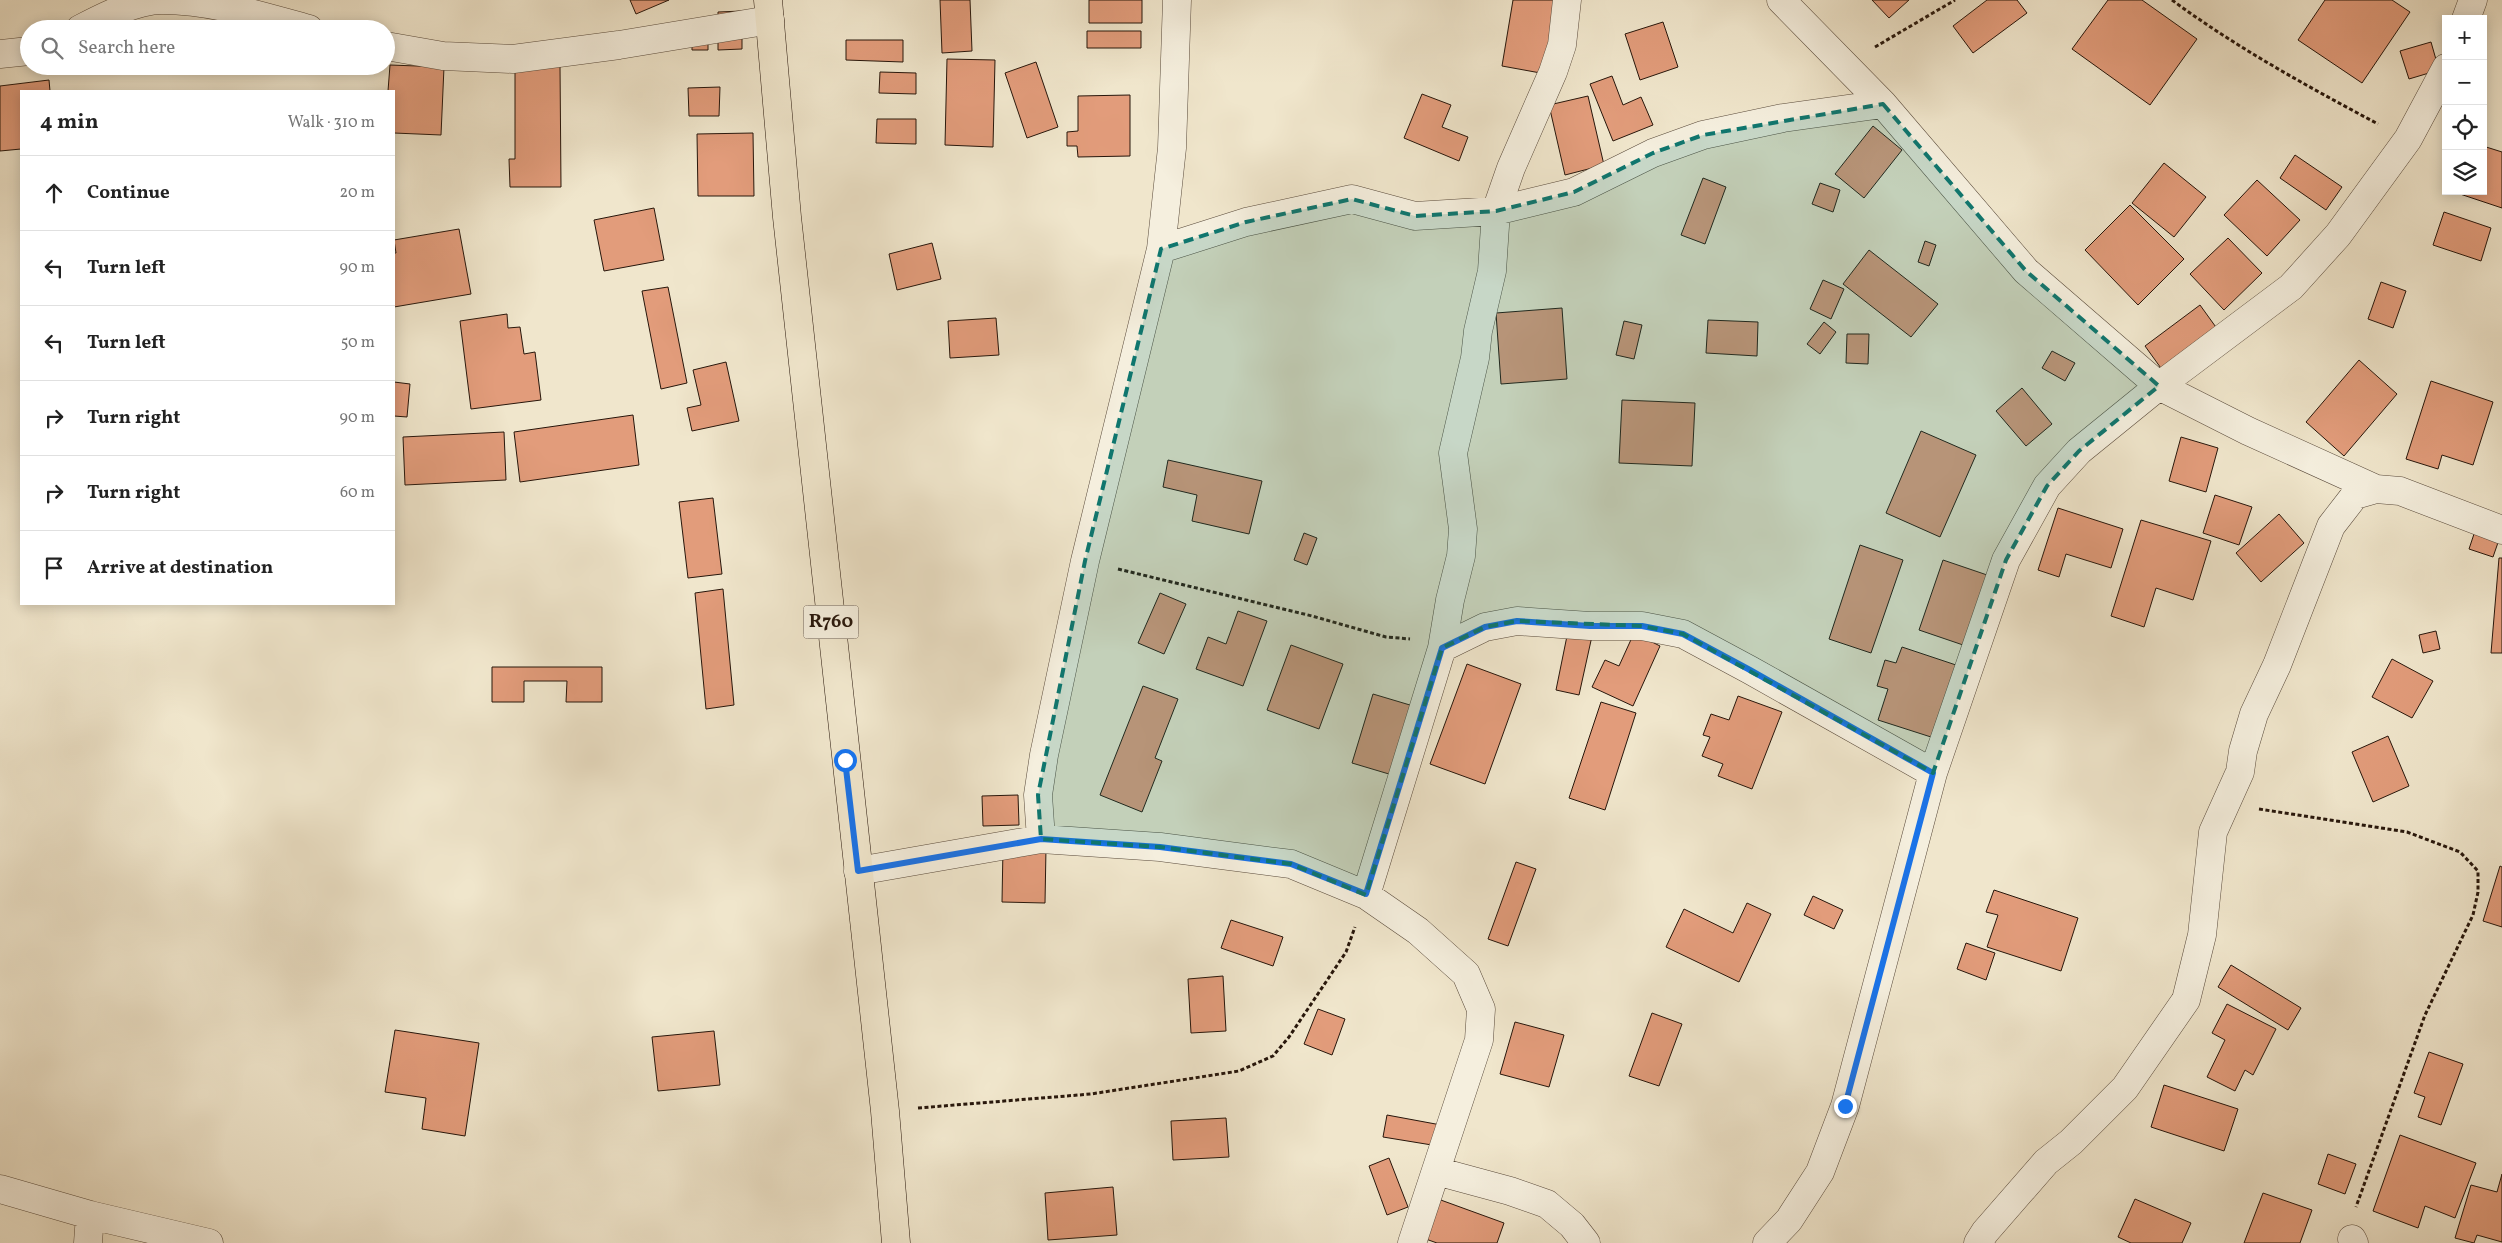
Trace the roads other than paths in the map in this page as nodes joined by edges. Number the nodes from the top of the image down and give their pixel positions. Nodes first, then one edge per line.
1 (161, 0) edge
2 (1177, 0) edge
3 (1568, 0) edge
4 (1781, 0) edge
5 (2473, 0) edge
6 (118, 6) edge
7 (769, 10) edge
8 (2467, 15) edge
9 (95, 20) edge
10 (277, 20) edge
11 (395, 48) edge
12 (20, 52) edge
13 (0, 54) edge
14 (2442, 75) edge
15 (1883, 104) junction
16 (1496, 211) junction
17 (1161, 249) junction
18 (2159, 386) junction
19 (2376, 488) junction
20 (2502, 530) edge
21 (1443, 645) junction
22 (1933, 773) junction
23 (1041, 839) junction
24 (858, 871) junction
25 (1366, 894) junction
26 (1436, 1171) junction
27 (0, 1190) edge
28 (90, 1214) junction
29 (88, 1243) edge
30 (209, 1243) edge
31 (896, 1243) edge
32 (1412, 1243) edge
33 (1586, 1243) edge
34 (1767, 1243) edge
35 (1978, 1243) edge

1 - 6 street
1 - 10 street
2 - 17 street
3 - 16 street
4 - 15 street
5 - 8 street
6 - 9 street
7 - 11 street
7 - 24 main road, R760
12 - 13 street
14 - 18 street
15 - 16 street
15 - 18 street
16 - 17 street
16 - 21 street
17 - 23 street
18 - 19 street
18 - 22 street
19 - 20 street
19 - 35 street
21 - 22 street
21 - 25 street
22 - 34 street
23 - 24 street
23 - 25 street
24 - 31 main road, R760
25 - 26 street
26 - 32 street
26 - 33 street
27 - 28 street
28 - 29 street
28 - 30 street

